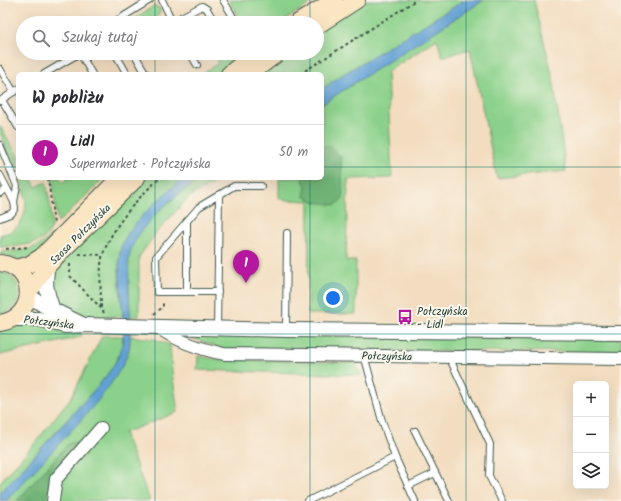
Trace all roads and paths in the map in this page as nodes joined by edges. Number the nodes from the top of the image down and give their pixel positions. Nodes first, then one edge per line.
1 (150, 0) edge
2 (162, 0) edge
3 (223, 0) edge
4 (334, 0) edge
5 (357, 0) edge
6 (416, 0) edge
7 (124, 16) edge
8 (169, 16) edge
9 (182, 16) edge
10 (211, 16) edge
11 (232, 16) edge
12 (308, 16) edge
13 (324, 21) edge
14 (324, 59) edge
15 (71, 60) edge
16 (84, 60) edge
17 (119, 60) edge
18 (138, 60) edge
19 (194, 60) edge
20 (245, 60) edge
21 (252, 60) edge
22 (269, 60) edge
23 (322, 60) edge
24 (197, 65) dead end
25 (0, 69) edge
26 (56, 71) edge
27 (91, 72) edge
28 (126, 72) edge
29 (145, 72) edge
30 (231, 72) edge
31 (251, 72) edge
32 (252, 72) edge
33 (303, 72) edge
34 (16, 91) edge
35 (1, 100) edge
36 (16, 124) edge
37 (0, 145) edge
38 (0, 176) edge
39 (117, 180) edge
40 (135, 180) edge
41 (158, 180) edge
42 (261, 186) dead end
43 (7, 189) junction
44 (0, 193) edge
45 (219, 195) junction
46 (14, 202) junction
47 (0, 218) edge
48 (187, 221) junction
49 (287, 233) dead end
50 (76, 254) dead end
51 (103, 255) junction
52 (7, 265) edge
53 (48, 266) junction
54 (163, 292) junction
55 (187, 292) junction
56 (218, 292) junction
57 (28, 294) junction
58 (101, 308) dead end
59 (53, 310) junction
60 (153, 314) dead end
61 (7, 321) edge
62 (84, 325) junction
63 (159, 328) junction
64 (217, 329) junction
65 (286, 330) junction
66 (621, 333) edge
67 (364, 355) junction
68 (449, 357) junction
69 (621, 359) edge
70 (101, 428) dead end
71 (415, 431) dead end
72 (395, 457) junction
73 (435, 473) junction
74 (408, 486) junction
75 (53, 501) edge
76 (308, 501) edge
77 (415, 501) edge
78 (449, 501) edge
79 (502, 501) edge

1 - 7 lane
2 - 8 lane
3 - 11 lane
4 - 12 main road
5 - 13 main road
6 - 14 path
9 - 10 lane
15 - 26 lane
16 - 27 lane
17 - 28 lane
18 - 29 lane
19 - 24 lane
20 - 30 main road
21 - 31 lane
22 - 32 main road
23 - 33 path
25 - 34 lane
34 - 35 lane
35 - 36 lane
37 - 46 lane
38 - 43 lane
39 - 52 main road, Szosa Połczyńska
40 - 53 main road, Szosa Połczyńska
41 - 51 path
42 - 45 lane
43 - 44 lane
43 - 46 lane
45 - 48 lane
45 - 56 lane
46 - 47 lane
48 - 54 lane
48 - 55 lane
49 - 65 lane
50 - 51 path
51 - 58 path
52 - 57 main road
53 - 57 main road, Szosa Połczyńska
53 - 59 street, Połczyńska
54 - 55 lane
54 - 60 path
55 - 56 lane
56 - 64 lane
57 - 59 street, Połczyńska
57 - 61 main road, Szosa Połczyńska
59 - 62 street, Połczyńska
61 - 62 street, Połczyńska
62 - 63 street, Połczyńska
63 - 64 street, Połczyńska
63 - 67 street, Połczyńska
64 - 65 street, Połczyńska
65 - 66 street, Połczyńska
67 - 68 street, Połczyńska
67 - 72 lane
68 - 69 street, Połczyńska
68 - 79 lane
70 - 75 street
71 - 73 lane
72 - 74 lane
72 - 76 lane
73 - 74 lane
73 - 78 lane
74 - 77 lane

